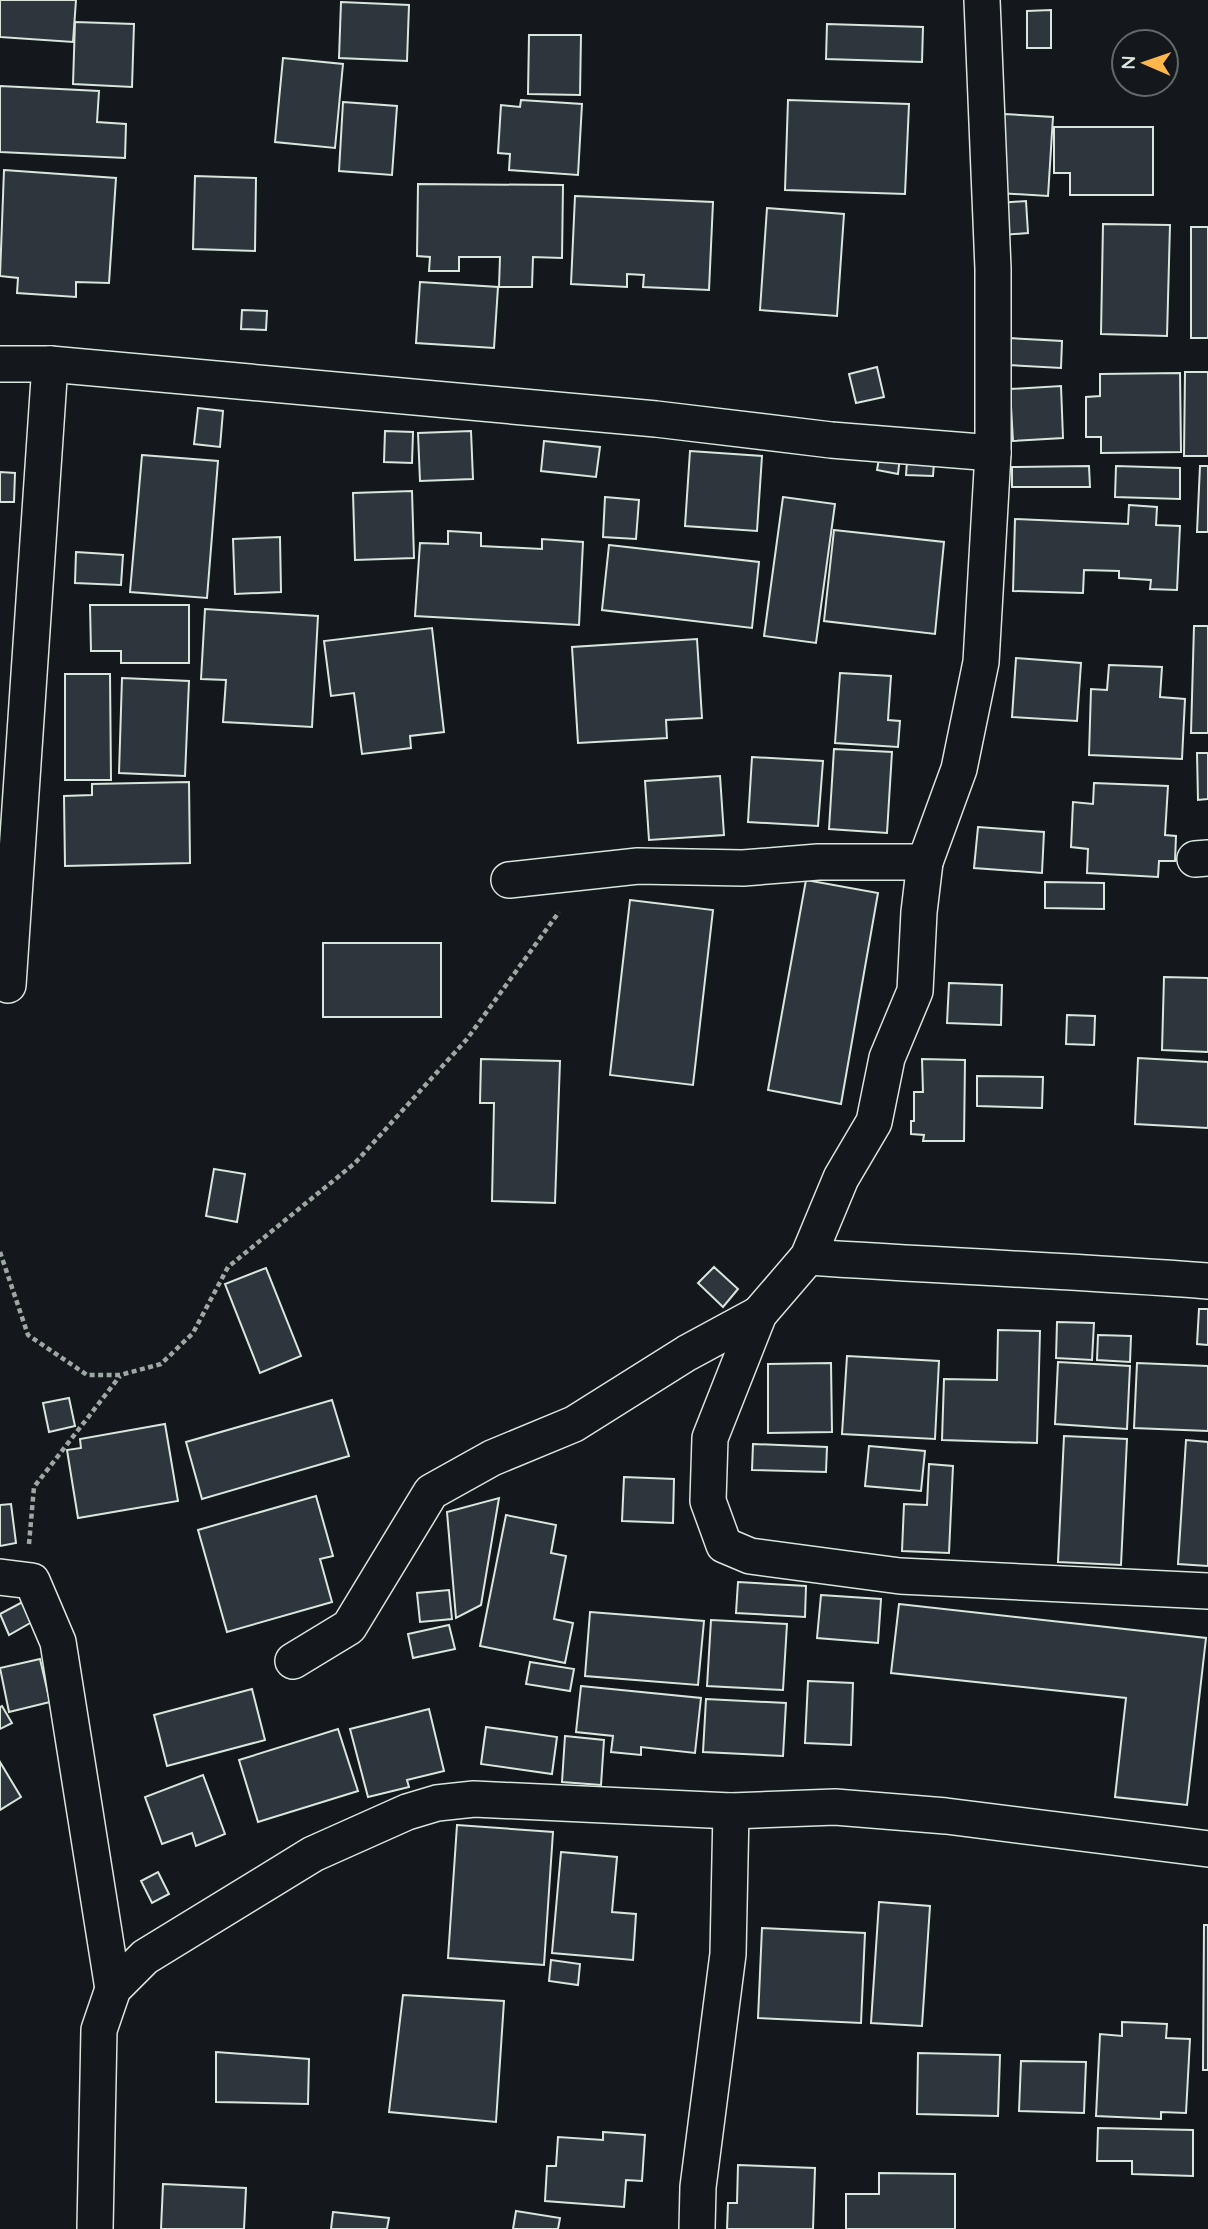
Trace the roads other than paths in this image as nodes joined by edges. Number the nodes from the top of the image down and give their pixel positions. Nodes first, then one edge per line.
1 (982, 0) edge
2 (0, 364) edge
3 (50, 364) junction
4 (993, 453) junction
5 (925, 862) junction
6 (509, 880) dead end
7 (8, 985) dead end
8 (808, 1256) junction
9 (1208, 1281) edge
10 (759, 1314) junction
11 (16, 1579) edge
12 (1208, 1591) edge
13 (293, 1661) dead end
14 (731, 1811) junction
15 (1208, 1849) edge
16 (113, 1989) junction
17 (94, 2229) edge
18 (697, 2229) edge

1 - 4 street
2 - 3 street
3 - 4 street
3 - 7 street
4 - 5 street
5 - 6 street
5 - 8 street
8 - 9 street
8 - 10 street
10 - 12 street
10 - 13 street
11 - 16 street
14 - 15 street
14 - 16 street
14 - 18 street
16 - 17 street

